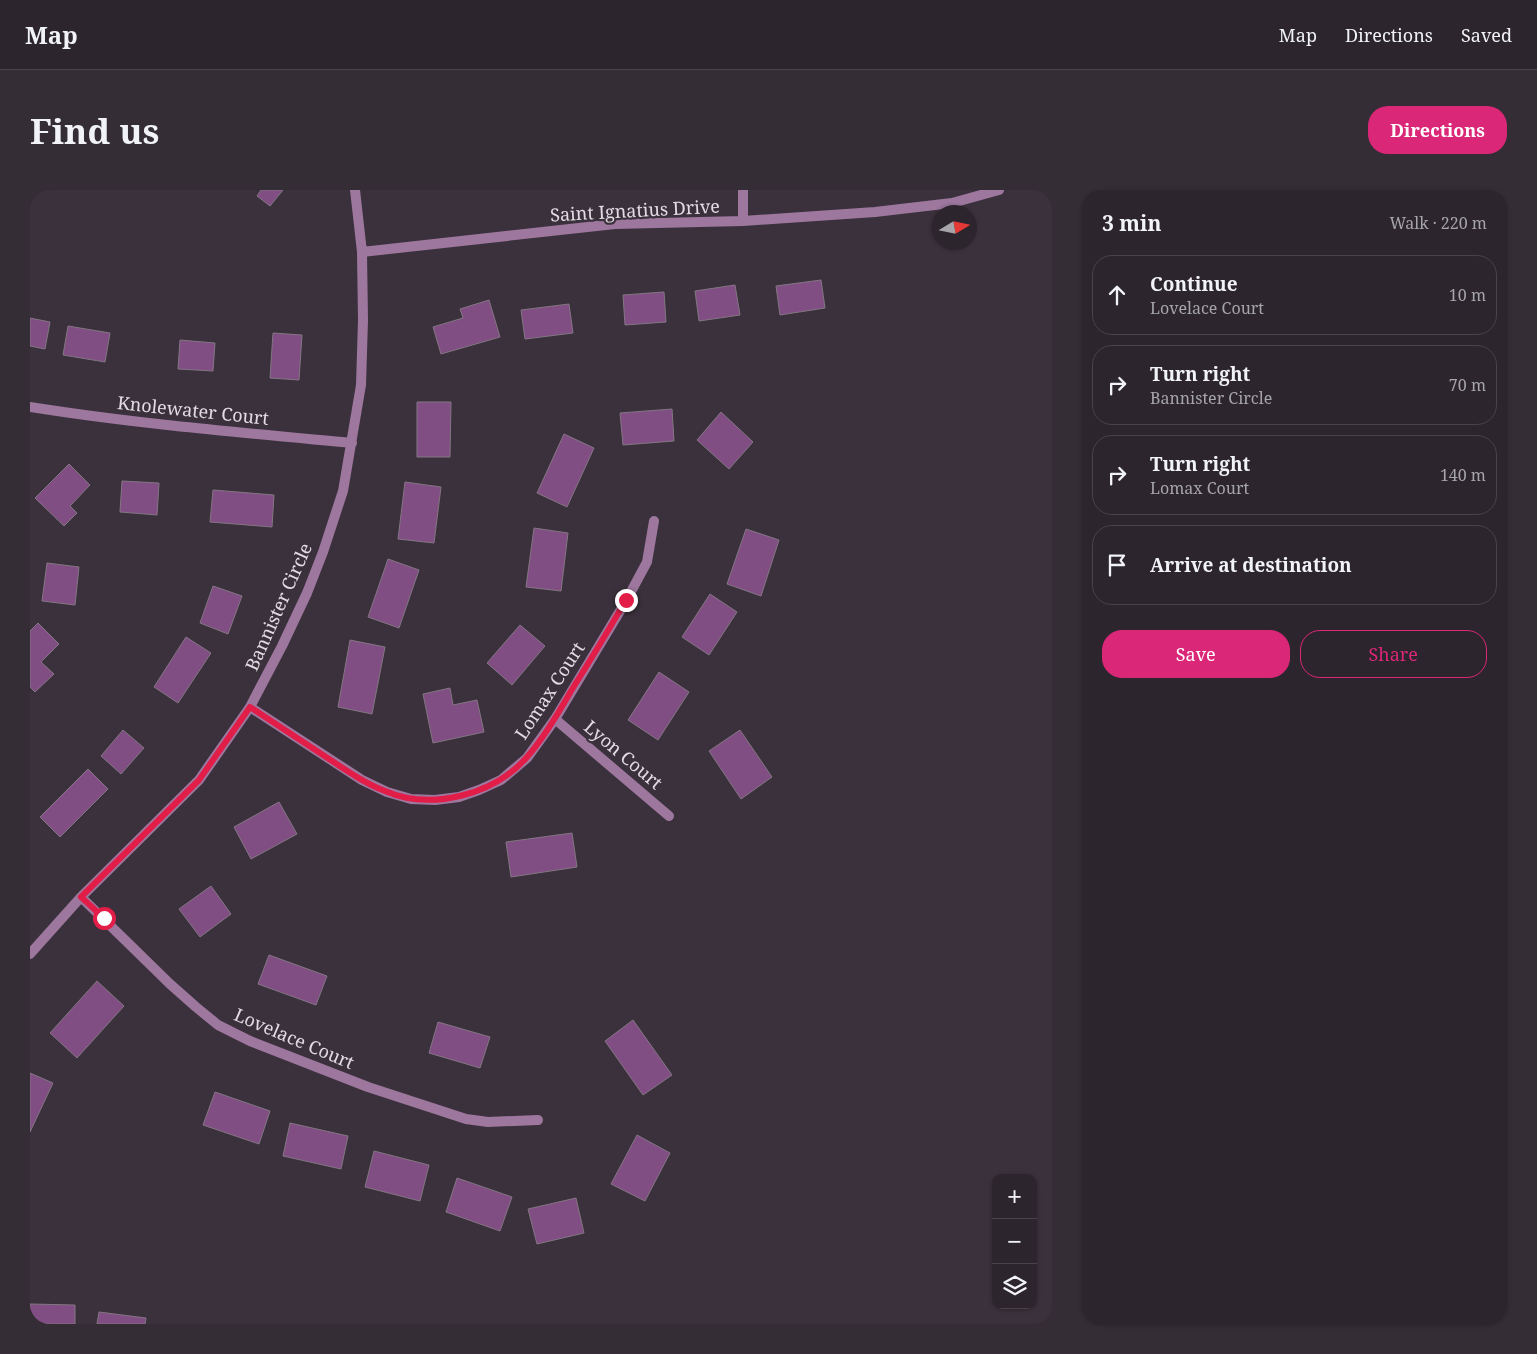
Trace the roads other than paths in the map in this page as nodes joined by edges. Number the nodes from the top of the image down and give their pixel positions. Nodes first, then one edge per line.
1 (356, 190) edge
2 (743, 190) edge
3 (999, 190) edge
4 (743, 221) junction
5 (362, 252) junction
6 (30, 407) edge
7 (352, 443) junction
8 (654, 521) dead end
9 (250, 707) junction
10 (555, 719) junction
11 (669, 816) dead end
12 (81, 897) junction
13 (30, 954) edge
14 (538, 1120) dead end

1 - 5 street, Bannister Circle
2 - 4 street
3 - 4 street, Saint Ignatius Drive
4 - 5 street, Saint Ignatius Drive
5 - 7 street, Bannister Circle
6 - 7 street, Knolewater Court
7 - 9 street, Bannister Circle
8 - 10 street, Lomax Court
9 - 10 street, Lomax Court
9 - 12 street, Bannister Circle
10 - 11 street, Lyon Court
12 - 13 street, Bannister Circle
12 - 14 street, Lovelace Court

